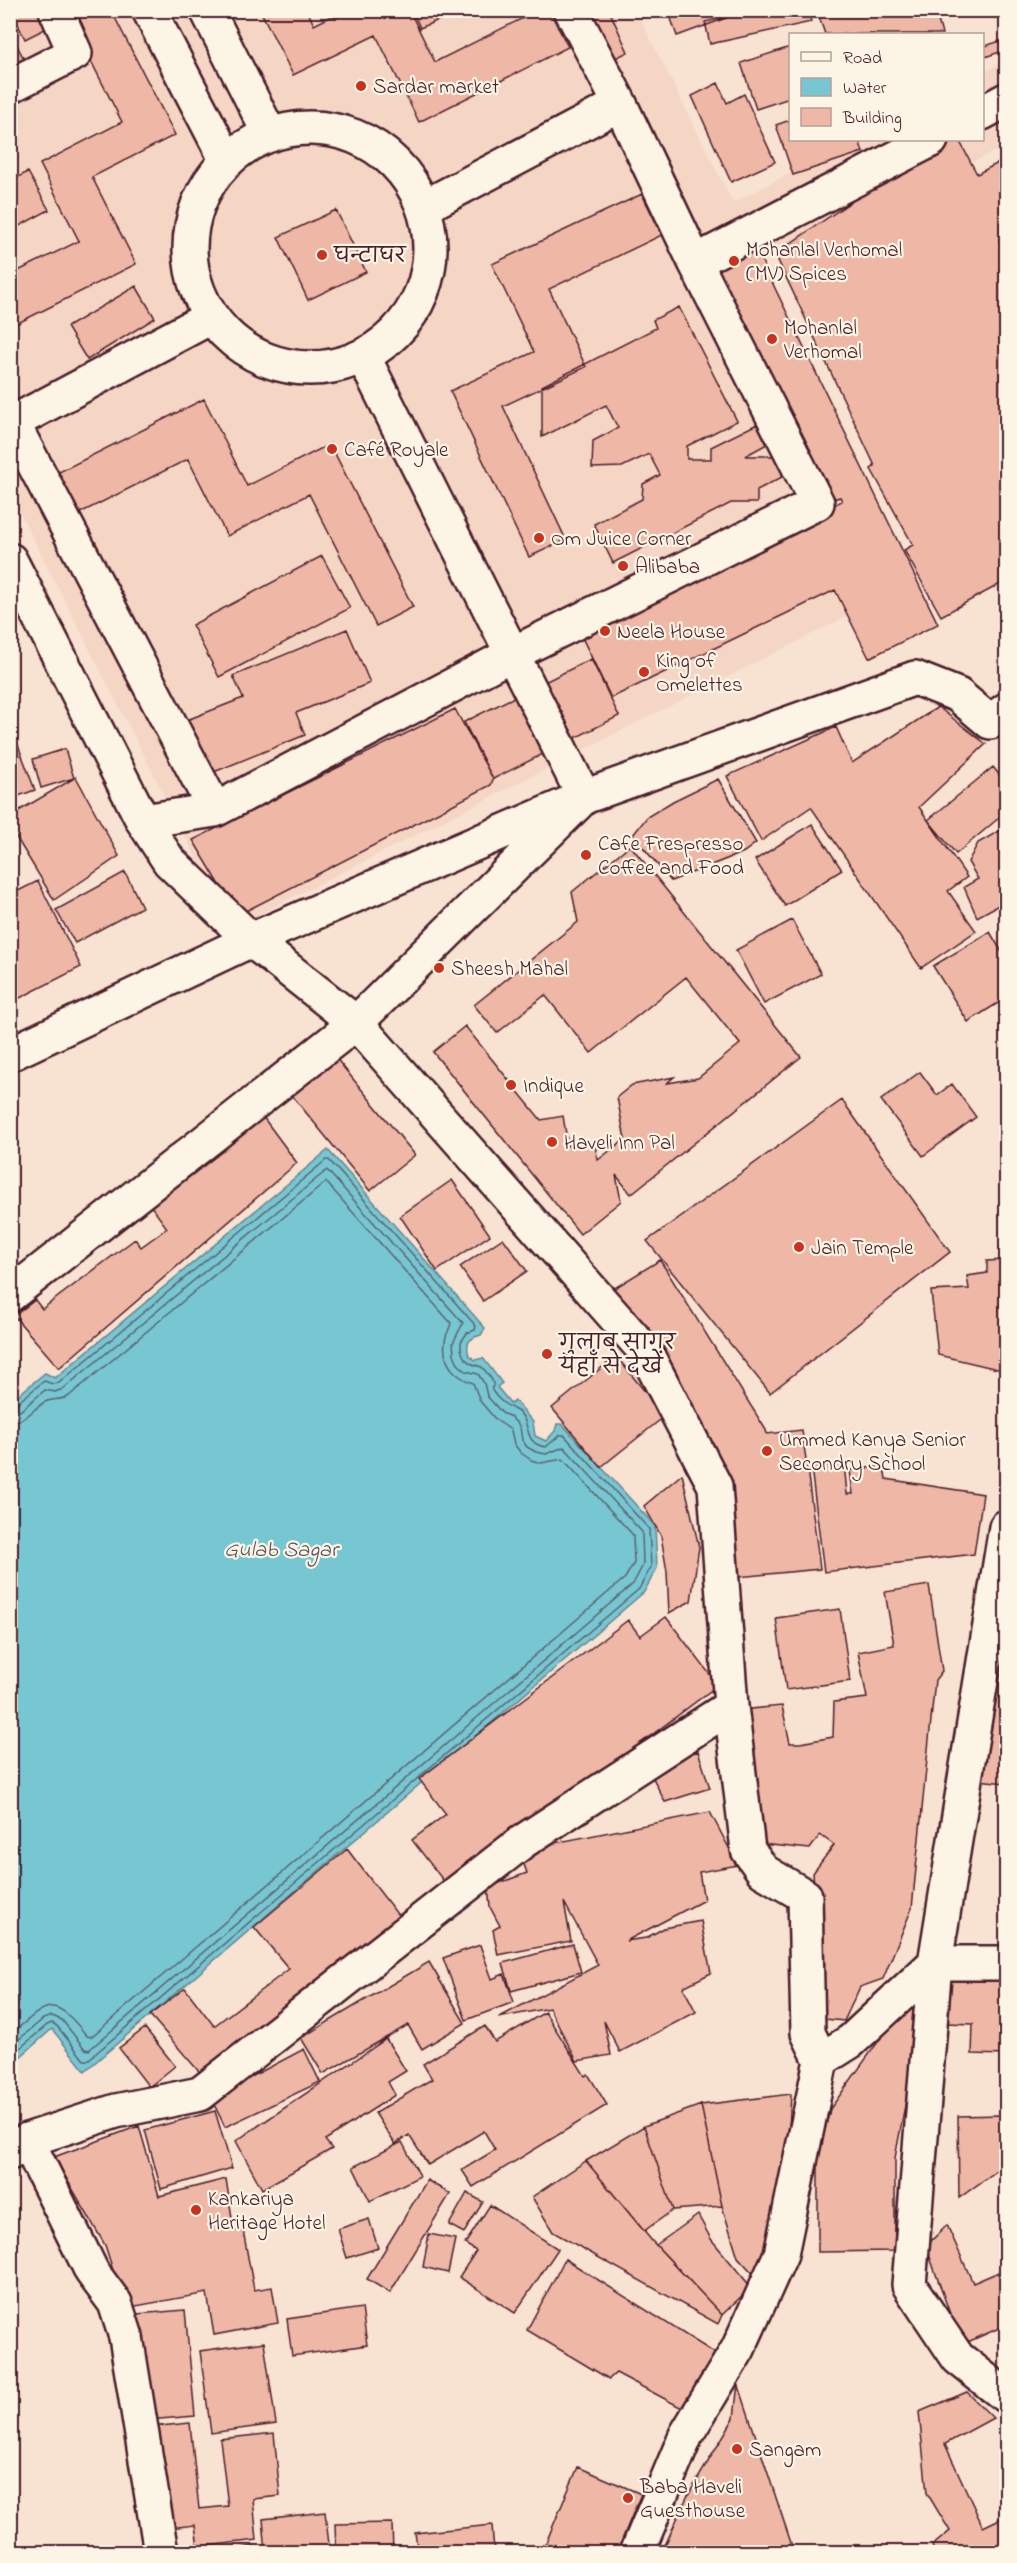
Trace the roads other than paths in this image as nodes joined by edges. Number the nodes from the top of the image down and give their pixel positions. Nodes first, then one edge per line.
1 (56, 10) edge
2 (149, 10) edge
3 (207, 10) edge
4 (571, 10) edge
5 (10, 86) edge
6 (1006, 100) edge
7 (620, 104) junction
8 (984, 111) edge
9 (270, 135) junction
10 (929, 141) edge
11 (227, 161) junction
12 (424, 207) junction
13 (695, 262) junction
14 (211, 317) junction
15 (363, 356) junction
16 (11, 422) edge
17 (10, 560) edge
18 (512, 654) junction
19 (1006, 710) edge
20 (584, 797) junction
21 (215, 810) junction
22 (143, 821) junction
23 (251, 940) junction
24 (356, 1023) junction
25 (10, 1053) edge
26 (10, 1295) edge
27 (1006, 1527) edge
28 (731, 1706) junction
29 (1006, 1962) edge
30 (935, 1963) junction
31 (821, 2060) junction
32 (19, 2146) edge
33 (1006, 2396) edge
34 (161, 2553) edge
35 (637, 2553) edge

1 - 5 street
2 - 11 street
3 - 9 street
4 - 7 street
6 - 8 street
7 - 12 street
7 - 13 street
9 - 11 street
9 - 12 street
10 - 13 street
11 - 14 street
12 - 15 street
13 - 18 street
14 - 15 street
14 - 16 street
15 - 18 street
16 - 21 street
17 - 22 street
18 - 20 street
18 - 21 street
19 - 20 street
20 - 23 street
20 - 24 street
21 - 22 street
22 - 23 street
23 - 24 street
23 - 25 street
24 - 26 street
24 - 28 street
27 - 30 street
28 - 31 street
28 - 32 street
29 - 30 street
30 - 31 street
30 - 33 street
31 - 35 street
32 - 34 street

